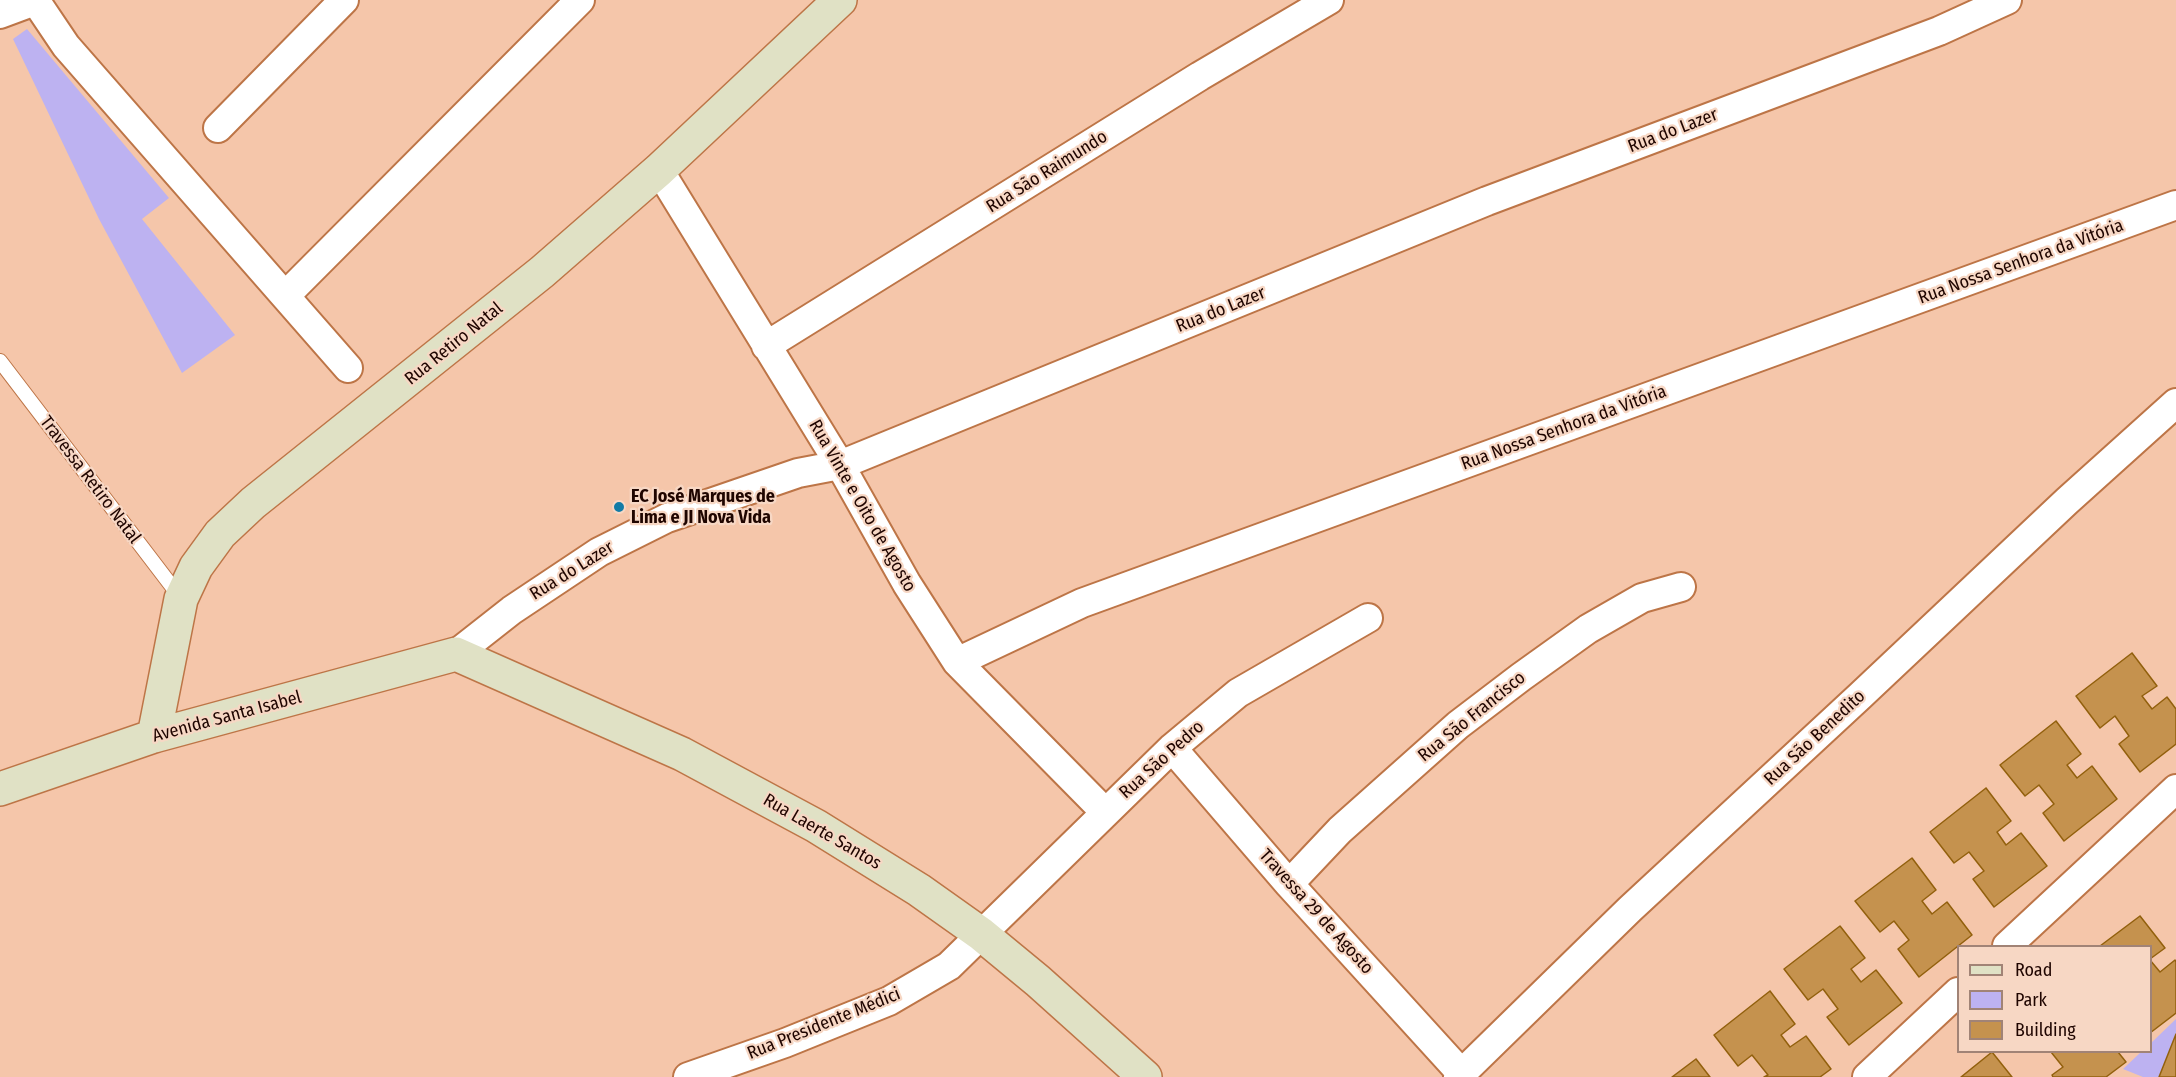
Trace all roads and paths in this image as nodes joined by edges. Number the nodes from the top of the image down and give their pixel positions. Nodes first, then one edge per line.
1 (344, 0) edge
2 (580, 0) edge
3 (840, 0) edge
4 (1329, 0) edge
5 (2007, 0) edge
6 (35, 1) edge
7 (0, 14) edge
8 (218, 128) dead end
9 (660, 170) junction
10 (2176, 205) edge
11 (285, 296) junction
12 (766, 346) junction
13 (0, 361) edge
14 (348, 368) dead end
15 (2176, 403) edge
16 (840, 465) junction
17 (1681, 587) dead end
18 (181, 599) junction
19 (1368, 618) dead end
20 (456, 654) junction
21 (957, 662) junction
22 (154, 736) junction
23 (1172, 748) junction
24 (0, 789) edge
25 (2176, 789) edge
26 (1105, 812) junction
27 (1289, 884) junction
28 (981, 934) junction
29 (2008, 945) edge
30 (1957, 994) edge
31 (1460, 1075) edge
32 (687, 1077) edge
33 (1145, 1077) edge
34 (1868, 1077) edge

1 - 8 street
2 - 11 street
3 - 9 street, Rua Retiro Natal
4 - 12 street, Rua São Raimundo
5 - 16 street, Rua do Lazer
6 - 7 street
6 - 11 street
9 - 12 street, Rua Vinte e Oito de Agosto
9 - 18 street, Rua Retiro Natal
10 - 21 street, Rua Nossa Senhora da Vitória
11 - 14 street
12 - 16 street, Rua Vinte e Oito de Agosto
13 - 18 lane, Travessa Retiro Natal
15 - 31 street, Rua São Benedito
16 - 20 street, Rua do Lazer
16 - 21 street, Rua Vinte e Oito de Agosto
17 - 27 street, Rua São Francisco
18 - 22 street, Rua Retiro Natal
19 - 23 street, Rua São Pedro
20 - 22 street, Avenida Santa Isabel
20 - 28 street, Rua Laerte Santos
21 - 26 street, Rua Vinte e Oito de Agosto
22 - 24 street, Avenida Santa Isabel
23 - 26 street, Rua São Pedro
23 - 27 street, Travessa 29 de Agosto
25 - 29 street
26 - 28 street, Rua São Pedro
27 - 31 street, Travessa 29 de Agosto
28 - 32 street, Rua Presidente Médici
28 - 33 street, Rua Laerte Santos
30 - 34 street

